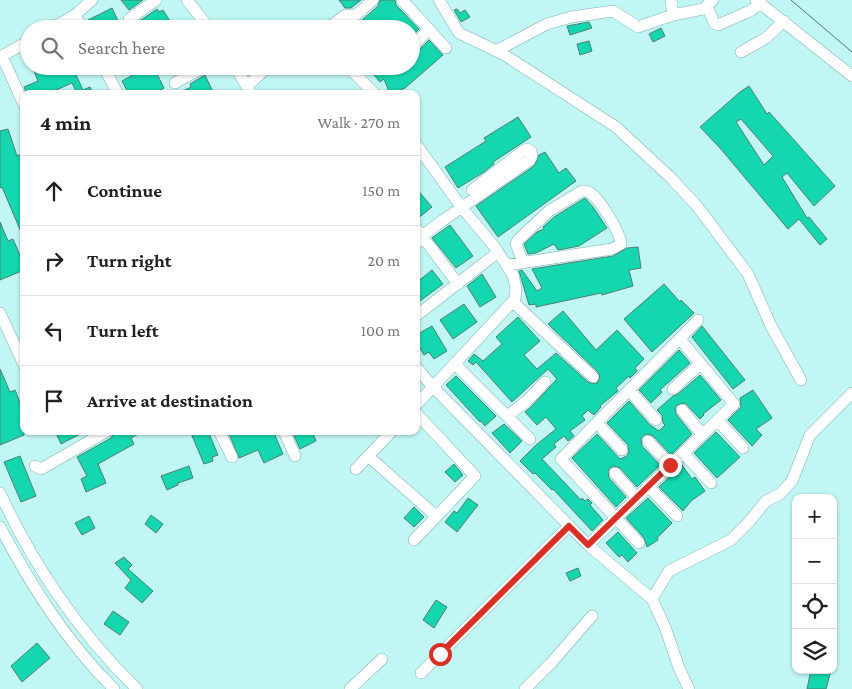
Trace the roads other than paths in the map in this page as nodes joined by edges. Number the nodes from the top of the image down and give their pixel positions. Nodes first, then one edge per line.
1 (92, 0) edge
2 (156, 0) edge
3 (187, 0) edge
4 (374, 0) edge
5 (402, 0) edge
6 (439, 0) edge
7 (671, 0) edge
8 (758, 2) edge
9 (710, 3) edge
10 (612, 6) edge
11 (673, 14) junction
12 (75, 15) junction
13 (129, 19) dead end
14 (66, 20) edge
15 (78, 20) edge
16 (203, 20) edge
17 (339, 20) edge
18 (784, 21) junction
19 (430, 30) junction
20 (420, 39) edge
21 (20, 46) edge
22 (446, 48) dead end
23 (496, 51) junction
24 (741, 52) dead end
25 (1, 57) edge
26 (108, 75) edge
27 (189, 75) edge
28 (240, 75) edge
29 (262, 75) edge
30 (356, 75) edge
31 (852, 76) edge
32 (174, 83) dead end
33 (116, 90) edge
34 (249, 90) edge
35 (371, 90) edge
36 (20, 97) edge
37 (420, 150) edge
38 (472, 190) dead end
39 (462, 208) junction
40 (420, 235) edge
41 (420, 238) edge
42 (498, 253) junction
43 (523, 262) junction
44 (506, 265) junction
45 (458, 284) junction
46 (513, 302) junction
47 (420, 313) edge
48 (1, 320) edge
49 (698, 320) dead end
50 (680, 339) junction
51 (20, 357) edge
52 (455, 364) junction
53 (700, 364) junction
54 (420, 372) edge
55 (593, 377) dead end
56 (801, 380) dead end
57 (545, 382) dead end
58 (433, 387) junction
59 (673, 389) dead end
60 (630, 390) junction
61 (852, 393) edge
62 (420, 401) edge
63 (682, 410) dead end
64 (507, 416) junction
65 (420, 417) edge
66 (656, 420) dead end
67 (717, 420) junction
68 (597, 422) junction
69 (702, 434) junction
70 (100, 435) edge
71 (221, 435) edge
72 (286, 435) edge
73 (388, 435) edge
74 (530, 439) dead end
75 (648, 441) dead end
76 (742, 448) dead end
77 (622, 450) dead end
78 (683, 453) junction
79 (295, 456) dead end
80 (368, 456) junction
81 (232, 458) dead end
82 (670, 465) junction
83 (36, 466) dead end
84 (356, 469) dead end
85 (615, 473) dead end
86 (711, 483) dead end
87 (648, 486) junction
88 (0, 493) edge
89 (636, 498) junction
90 (436, 516) junction
91 (677, 516) dead end
92 (615, 518) junction
93 (569, 526) junction
94 (0, 527) edge
95 (414, 540) dead end
96 (639, 543) dead end
97 (588, 545) junction
98 (652, 599) junction
99 (592, 616) dead end
100 (382, 659) dead end
101 (421, 673) dead end
102 (114, 689) edge
103 (137, 689) edge
104 (350, 689) edge
105 (525, 689) edge
106 (689, 689) edge

1 - 12 street
2 - 13 street
3 - 16 street
4 - 17 street
5 - 19 street
6 - 23 street
7 - 11 street
8 - 9 street
8 - 18 street
9 - 11 street
10 - 11 street
10 - 23 street
12 - 14 street
12 - 15 street
18 - 24 street
18 - 31 street
19 - 20 street
19 - 22 street
21 - 25 street
23 - 56 street
25 - 36 street
26 - 33 street
27 - 32 street
28 - 34 street
29 - 34 street
30 - 35 street
37 - 39 street
38 - 39 street
39 - 40 street
39 - 42 street
41 - 45 street
42 - 44 street
42 - 45 street
43 - 43 street
43 - 44 street
44 - 46 street
45 - 47 street
46 - 52 street
46 - 55 street
48 - 51 street
49 - 50 street
50 - 53 street
50 - 60 street
52 - 58 street
52 - 64 street
53 - 59 street
53 - 67 street
54 - 58 street
57 - 64 street
58 - 62 street
58 - 93 street
60 - 66 street
60 - 68 street
61 - 98 street
63 - 69 street
64 - 74 street
65 - 90 street
67 - 69 street
67 - 76 street
68 - 77 street
68 - 92 street
69 - 78 street
70 - 83 street
71 - 81 street
72 - 79 street
73 - 80 street
75 - 82 street
78 - 82 street
78 - 86 street
80 - 84 street
80 - 90 street
82 - 87 street
85 - 89 street
87 - 89 street
87 - 91 street
88 - 103 street
89 - 92 street
90 - 95 street
92 - 96 street
92 - 97 street
93 - 97 street
93 - 101 street
94 - 102 street
97 - 98 street
98 - 106 street
99 - 105 street
100 - 104 street

